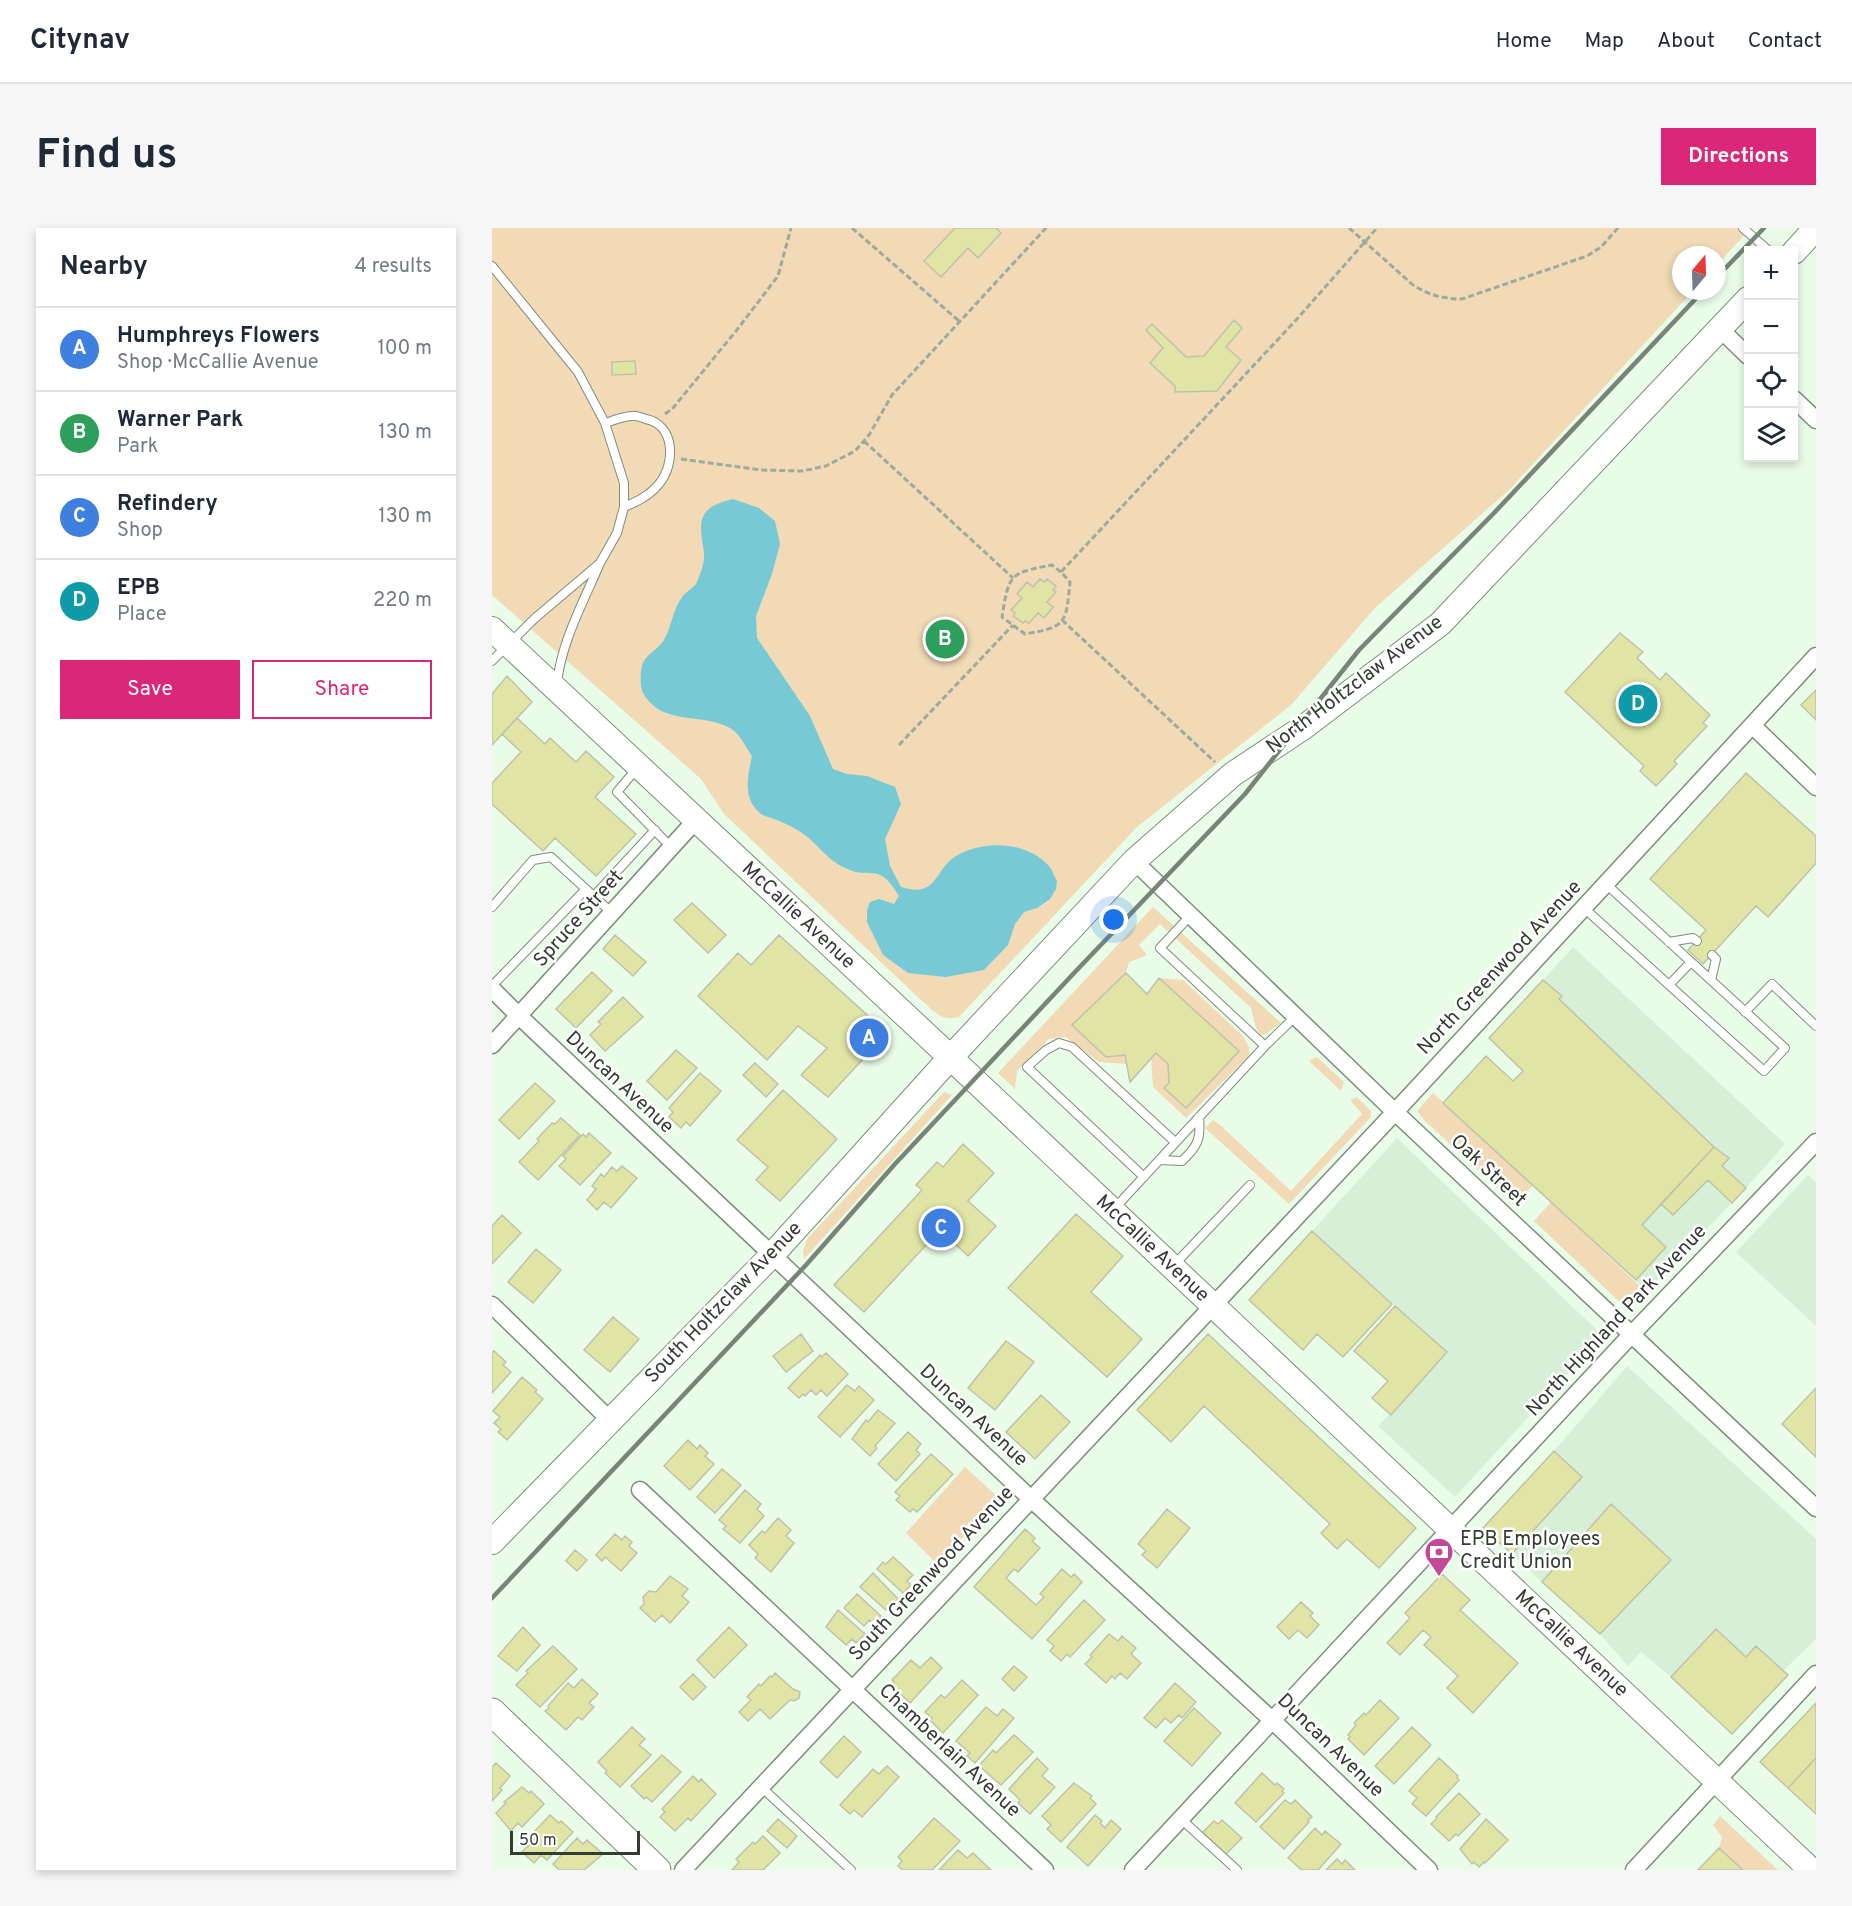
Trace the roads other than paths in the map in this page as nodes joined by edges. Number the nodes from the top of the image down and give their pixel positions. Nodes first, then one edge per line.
1 (1743, 228) edge
2 (1816, 228) edge
3 (1763, 246) edge
4 (1798, 248) edge
5 (492, 266) edge
6 (1748, 300) edge
7 (1720, 329) junction
8 (1747, 354) edge
9 (1798, 403) edge
10 (1816, 420) edge
11 (605, 423) junction
12 (624, 507) junction
13 (600, 563) junction
14 (497, 645) edge
15 (1816, 656) edge
16 (557, 690) junction
17 (1753, 726) junction
18 (639, 766) junction
19 (1816, 787) edge
20 (696, 820) junction
21 (655, 830) junction
22 (672, 848) junction
23 (1134, 861) junction
24 (1606, 884) junction
25 (586, 889) junction
26 (594, 896) junction
27 (492, 907) edge
28 (1584, 908) junction
29 (612, 913) junction
30 (1191, 915) junction
31 (1697, 941) dead end
32 (1668, 942) junction
33 (1712, 955) dead end
34 (1691, 962) junction
35 (1711, 980) junction
36 (1669, 985) junction
37 (492, 988) edge
38 (1745, 1012) junction
39 (519, 1016) junction
40 (1296, 1016) junction
41 (1816, 1026) edge
42 (492, 1045) edge
43 (1265, 1046) junction
44 (950, 1058) junction
45 (1395, 1112) junction
46 (1199, 1117) junction
47 (1175, 1142) junction
48 (1816, 1142) edge
49 (1159, 1160) junction
50 (1144, 1177) junction
51 (1250, 1185) dead end
52 (1112, 1211) junction
53 (772, 1255) junction
54 (1172, 1268) junction
55 (492, 1305) edge
56 (1213, 1306) junction
57 (1631, 1335) junction
58 (611, 1421) junction
59 (640, 1490) dead end
60 (1031, 1499) junction
61 (1816, 1508) edge
62 (1450, 1530) junction
63 (492, 1542) edge
64 (1816, 1674) edge
65 (852, 1690) junction
66 (492, 1712) edge
67 (1272, 1720) junction
68 (1717, 1782) junction
69 (761, 1787) junction
70 (1181, 1818) junction
71 (657, 1870) edge
72 (683, 1870) edge
73 (851, 1870) edge
74 (1046, 1870) edge
75 (1133, 1870) edge
76 (1237, 1870) edge
77 (1429, 1870) edge
78 (1634, 1870) edge
79 (1810, 1870) edge

1 - 3 lane
2 - 4 main road
5 - 11 lane
6 - 7 main road, North Holtzclaw Avenue
7 - 8 street
7 - 23 main road, North Holtzclaw Avenue
9 - 10 street
11 - 12 lane
11 - 12 lane
12 - 13 lane
13 - 14 lane
13 - 16 lane
14 - 16 main road, McCallie Avenue
15 - 17 street, North Greenwood Avenue
16 - 18 main road, McCallie Avenue
17 - 19 street
17 - 24 street, North Greenwood Avenue
18 - 20 main road, McCallie Avenue
18 - 21 lane
20 - 22 street, Spruce Street
20 - 44 main road, McCallie Avenue
21 - 22 lane
21 - 26 lane
22 - 29 street, Spruce Street
23 - 30 street, Oak Street
23 - 44 main road, North Holtzclaw Avenue
24 - 28 street, North Greenwood Avenue
24 - 32 lane
25 - 26 lane
25 - 27 lane
25 - 37 lane
26 - 29 lane
28 - 36 lane
28 - 45 street, North Greenwood Avenue
29 - 39 street, Spruce Street
30 - 40 street, Oak Street
30 - 43 lane
31 - 32 lane
32 - 34 lane
33 - 35 lane
34 - 35 lane
34 - 36 lane
35 - 38 lane
36 - 38 lane
37 - 39 street, Duncan Avenue
38 - 41 lane
39 - 42 street, Spruce Street
39 - 53 street, Duncan Avenue
40 - 43 lane
40 - 45 street, Oak Street
43 - 46 lane
44 - 52 main road, McCallie Avenue
44 - 53 main road, South Holtzclaw Avenue
45 - 56 street, North Greenwood Avenue
45 - 57 street, Oak Street
46 - 47 lane
46 - 49 lane
47 - 49 lane
47 - 50 lane
48 - 57 street, North Highland Park Avenue
49 - 50 lane
50 - 52 lane
51 - 54 lane
52 - 54 main road, McCallie Avenue
53 - 58 main road, South Holtzclaw Avenue
53 - 60 street, Duncan Avenue
54 - 56 main road, McCallie Avenue
55 - 58 street
56 - 60 street, South Greenwood Avenue
56 - 62 main road, McCallie Avenue
57 - 61 street, Oak Street
57 - 62 street, North Highland Park Avenue
58 - 63 main road, South Holtzclaw Avenue
59 - 65 street, Chamberlain Avenue
60 - 65 street, South Greenwood Avenue
60 - 67 street, Duncan Avenue
62 - 67 street, North Highland Park Avenue
62 - 68 main road, McCallie Avenue
64 - 68 street
65 - 69 street, South Greenwood Avenue
65 - 74 street, Chamberlain Avenue
66 - 71 main road
67 - 70 street, North Highland Park Avenue
67 - 77 street, Duncan Avenue
68 - 78 street
68 - 79 main road, McCallie Avenue
69 - 72 street, South Greenwood Avenue
69 - 73 lane
70 - 75 street, North Highland Park Avenue
70 - 76 lane

